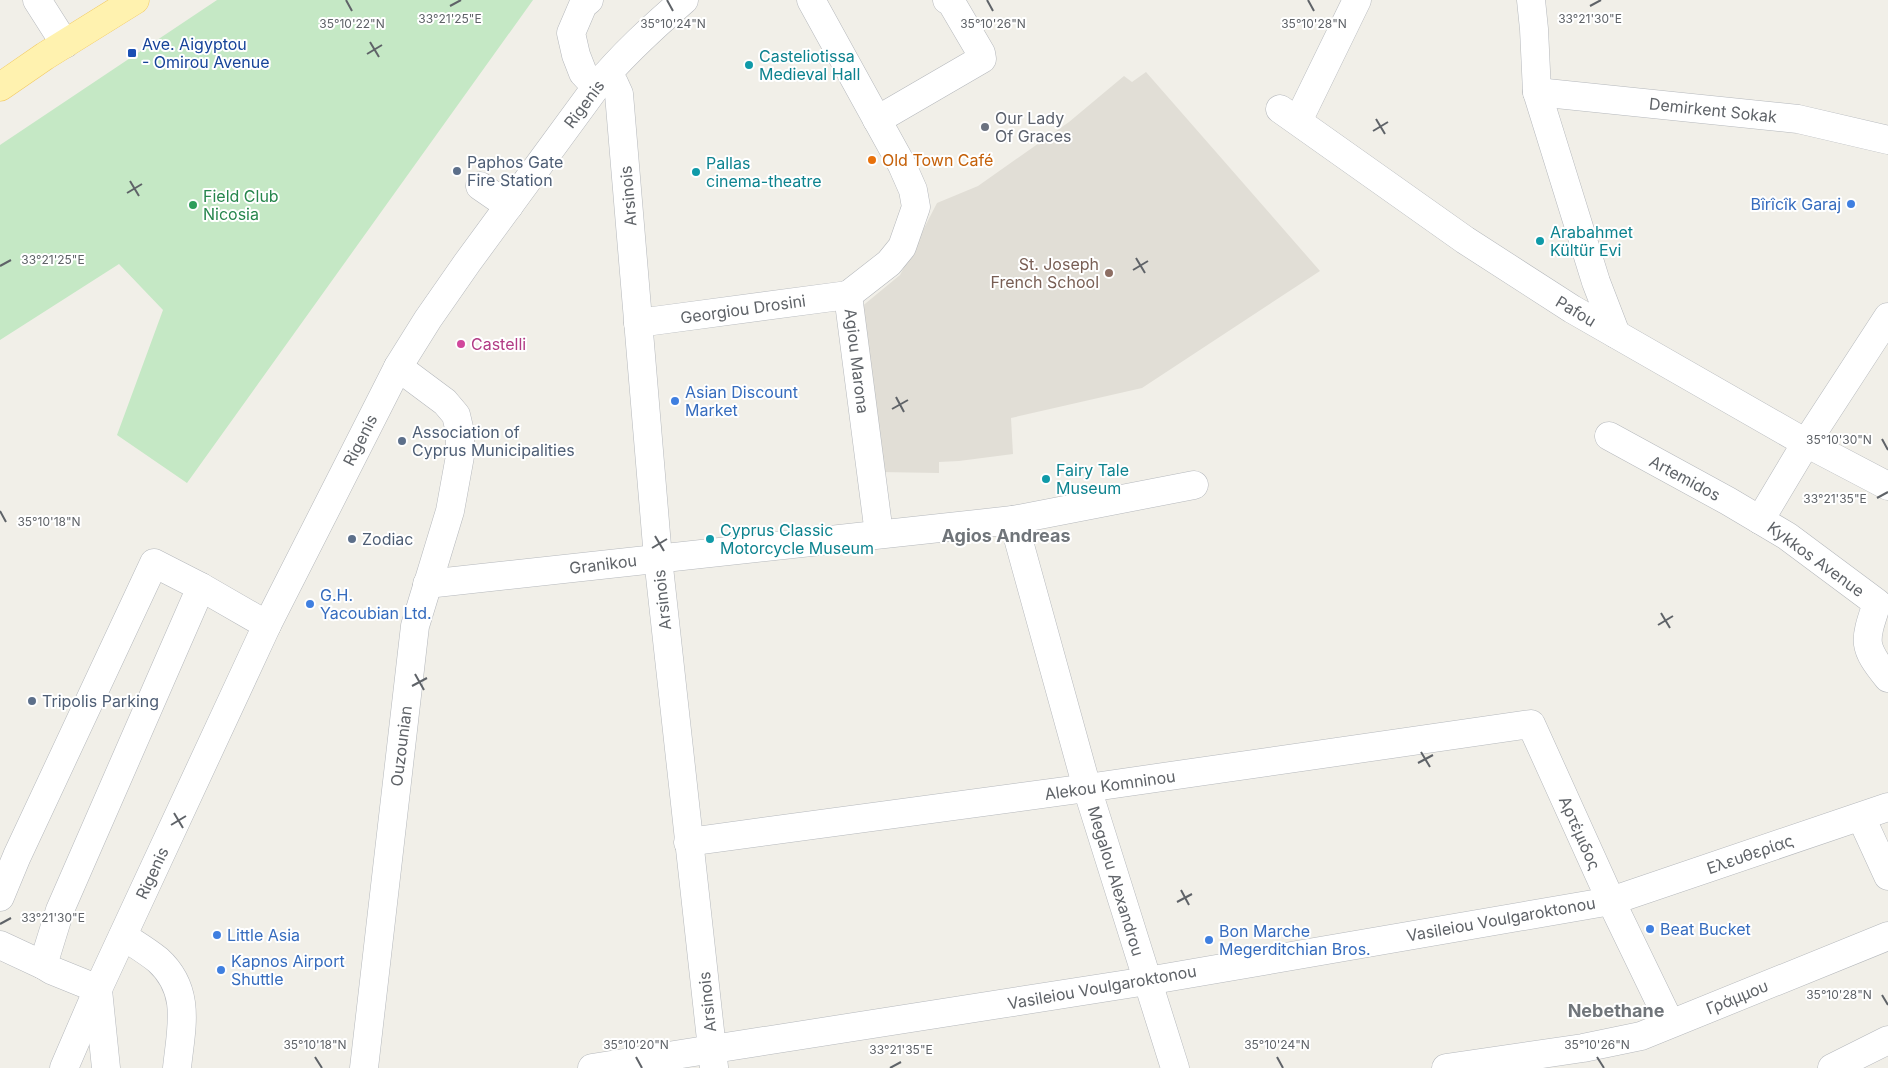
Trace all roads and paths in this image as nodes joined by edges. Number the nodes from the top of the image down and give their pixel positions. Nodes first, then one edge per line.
1 (37, 0) edge
2 (135, 0) edge
3 (588, 0) edge
4 (684, 0) edge
5 (811, 0) edge
6 (948, 0) edge
7 (1356, 0) edge
8 (1531, 0) edge
9 (65, 44) junction
10 (601, 81) junction
11 (0, 87) edge
12 (1537, 92) junction
13 (877, 120) junction
14 (1888, 140) edge
15 (480, 186) dead end
16 (508, 206) junction
17 (848, 295) junction
18 (1888, 317) edge
19 (638, 323) junction
20 (1616, 334) junction
21 (398, 367) junction
22 (1609, 436) dead end
23 (1806, 443) junction
24 (1194, 485) dead end
25 (1888, 486) edge
26 (1013, 520) junction
27 (1760, 520) junction
28 (879, 534) junction
29 (658, 558) junction
30 (427, 584) junction
31 (201, 587) junction
32 (267, 625) junction
33 (1888, 678) edge
34 (1531, 724) joint
35 (1087, 788) junction
36 (1888, 807) edge
37 (1861, 817) junction
38 (688, 842) junction
39 (1888, 876) edge
40 (0, 897) edge
41 (1611, 900) junction
42 (123, 936) junction
43 (1888, 936) edge
44 (0, 945) edge
45 (44, 965) junction
46 (1147, 981) junction
47 (98, 989) junction
48 (1670, 1023) junction
49 (1888, 1040) edge
50 (68, 1058) edge
51 (1586, 1058) edge
52 (713, 1059) edge
53 (49, 1068) edge
54 (106, 1068) edge
55 (177, 1068) edge
56 (364, 1068) edge
57 (592, 1068) edge
58 (1175, 1068) edge
59 (1446, 1068) edge
60 (1832, 1068) edge

1 - 9 street
2 - 9 main road
3 - 10 street, Arsinois
4 - 10 street, Rigenis
5 - 13 street, Agiou Marona
6 - 13 street
7 - 20 street, Pafou
8 - 12 street
9 - 11 main road
10 - 16 street, Rigenis
10 - 19 street, Arsinois
12 - 14 street, Demirkent Sokak
12 - 20 street
13 - 17 street, Agiou Marona
15 - 16 street
16 - 21 street, Rigenis
17 - 19 street, Georgiou Drosini
17 - 28 street, Agiou Marona
18 - 23 street
19 - 29 street, Arsinois
20 - 23 street, Pafou
21 - 30 street, Ouzounian
21 - 32 street, Rigenis
22 - 27 street, Artemidos
23 - 25 street, Pafou
23 - 27 street
24 - 26 street, Granikou
26 - 28 street, Granikou
26 - 35 street, Megalou Alexandrou
27 - 33 street, Kykkos Avenue
28 - 29 street, Granikou
29 - 30 street, Granikou
29 - 38 street, Arsinois
30 - 56 street, Ouzounian
31 - 32 street
31 - 40 street
31 - 45 street
32 - 42 street, Rigenis
34 - 35 street, Alekou Komninou
34 - 41 street, Αρτέμιδος
35 - 38 street, Alekou Komninou
35 - 46 street, Megalou Alexandrou
36 - 37 street, Ελευθερίας
37 - 39 street
37 - 41 street, Ελευθερίας
38 - 52 street, Arsinois
41 - 46 street, Vasileiou Voulgaroktonou
41 - 48 street, Αρτέμιδος
42 - 47 street, Rigenis
42 - 55 street
43 - 48 street, Γράμμου
44 - 45 street
45 - 47 street
46 - 52 street, Vasileiou Voulgaroktonou
46 - 58 street, Megalou Alexandrou
47 - 50 street, Rigenis
47 - 54 street
48 - 51 street, Γράμμου
49 - 60 street
50 - 53 street
51 - 59 street, Γράμμου
52 - 57 street, Vasileiou Voulgaroktonou

